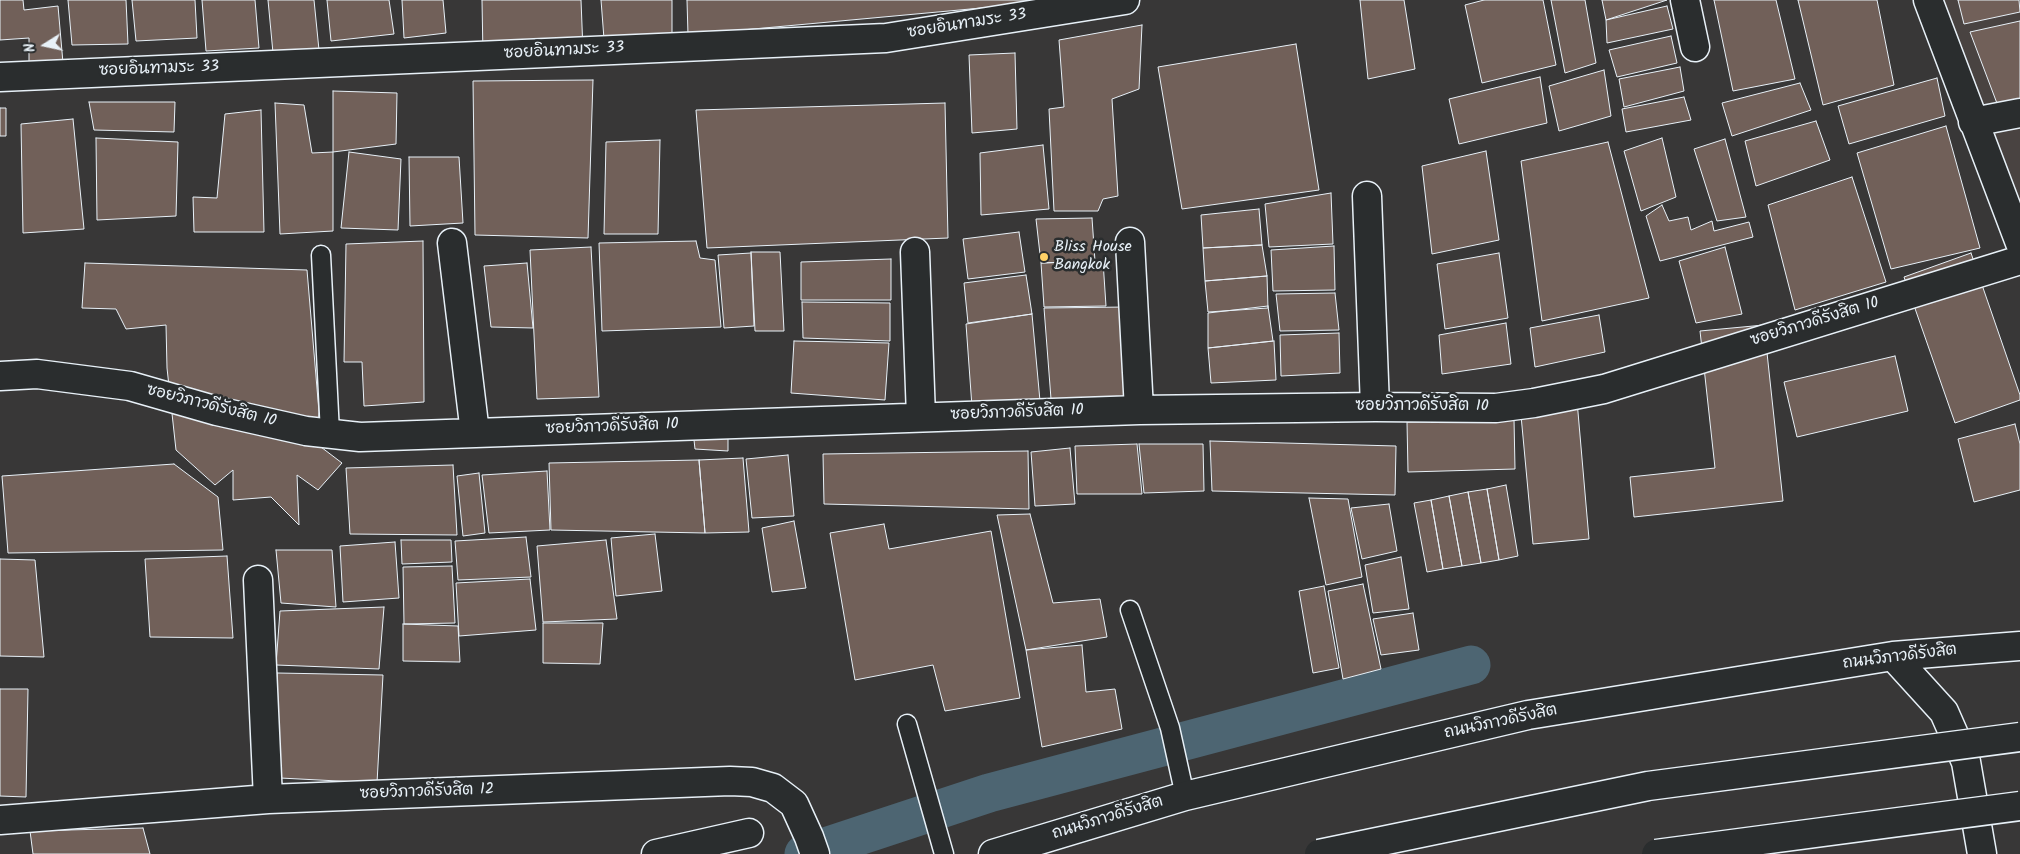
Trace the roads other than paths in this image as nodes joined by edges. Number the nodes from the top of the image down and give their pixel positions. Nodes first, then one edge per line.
1 (1125, 0) edge
2 (1685, 0) edge
3 (1928, 0) edge
4 (1695, 47) dead end
5 (0, 77) edge
6 (2020, 113) edge
7 (1973, 122) junction
8 (1367, 196) dead end
9 (1130, 242) dead end
10 (452, 243) dead end
11 (2020, 244) edge
12 (915, 252) dead end
13 (321, 255) dead end
14 (2020, 260) edge
15 (0, 376) edge
16 (1375, 407) junction
17 (1139, 410) junction
18 (921, 417) junction
19 (330, 433) junction
20 (475, 433) junction
21 (258, 580) dead end
22 (1130, 610) dead end
23 (2020, 646) edge
24 (1894, 656) junction
25 (907, 724) dead end
26 (2020, 737) edge
27 (1185, 796) junction
28 (268, 799) junction
29 (2020, 806) edge
30 (0, 820) edge
31 (2020, 821) edge
32 (750, 833) dead end
33 (812, 846) edge
34 (656, 854) edge
35 (944, 854) edge
36 (993, 854) edge
37 (1319, 854) edge
38 (1656, 854) edge
39 (1767, 854) edge
40 (1982, 854) edge

1 - 5 main road, ซอยอินทามระ 33
2 - 4 main road
3 - 7 main road
6 - 7 main road
7 - 11 main road
8 - 16 main road
9 - 17 main road
10 - 20 main road
12 - 18 main road
13 - 19 lane
14 - 16 main road, ซอยวิภาวดีรังสิต 10
15 - 19 main road, ซอยวิภาวดีรังสิต 10
16 - 17 main road, ซอยวิภาวดีรังสิต 10
17 - 18 main road, ซอยวิภาวดีรังสิต 10
18 - 20 main road, ซอยวิภาวดีรังสิต 10
19 - 20 main road, ซอยวิภาวดีรังสิต 10
21 - 28 main road
22 - 27 lane
23 - 24 main road, ถนนวิภาวดีรังสิต
24 - 27 main road, ถนนวิภาวดีรังสิต
24 - 40 main road
25 - 35 lane
26 - 37 main road, bridge
27 - 36 main road, ถนนวิภาวดีรังสิต
28 - 30 main road, ซอยวิภาวดีรังสิต 12
28 - 33 main road, ซอยวิภาวดีรังสิต 12
29 - 38 main road, bridge
31 - 39 main road
32 - 34 main road

